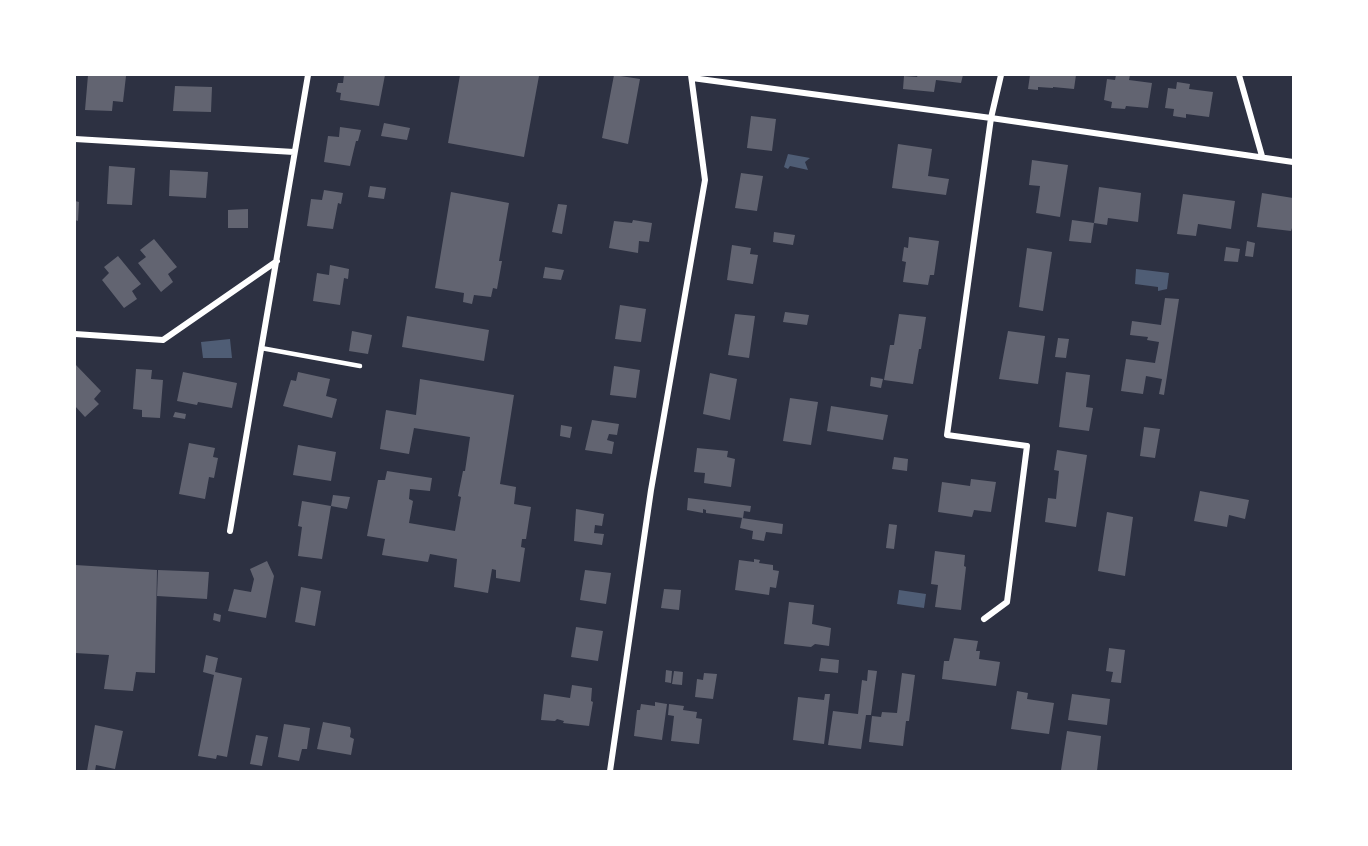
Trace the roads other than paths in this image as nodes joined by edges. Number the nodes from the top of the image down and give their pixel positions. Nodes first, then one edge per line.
1 (308, 75) edge
2 (1002, 75) edge
3 (1239, 75) edge
4 (692, 76) edge
5 (991, 118) junction
6 (75, 139) edge
7 (294, 152) junction
8 (1262, 156) junction
9 (1293, 162) edge
10 (277, 261) junction
11 (75, 334) edge
12 (261, 348) junction
13 (360, 366) dead end
14 (230, 531) dead end
15 (984, 619) dead end
16 (610, 771) edge

1 - 7 street
2 - 5 street
3 - 8 street
4 - 5 street
4 - 16 street
5 - 8 street
5 - 15 street
6 - 7 street
7 - 10 street
8 - 9 street
10 - 11 street
10 - 12 street
12 - 13 lane
12 - 14 street

